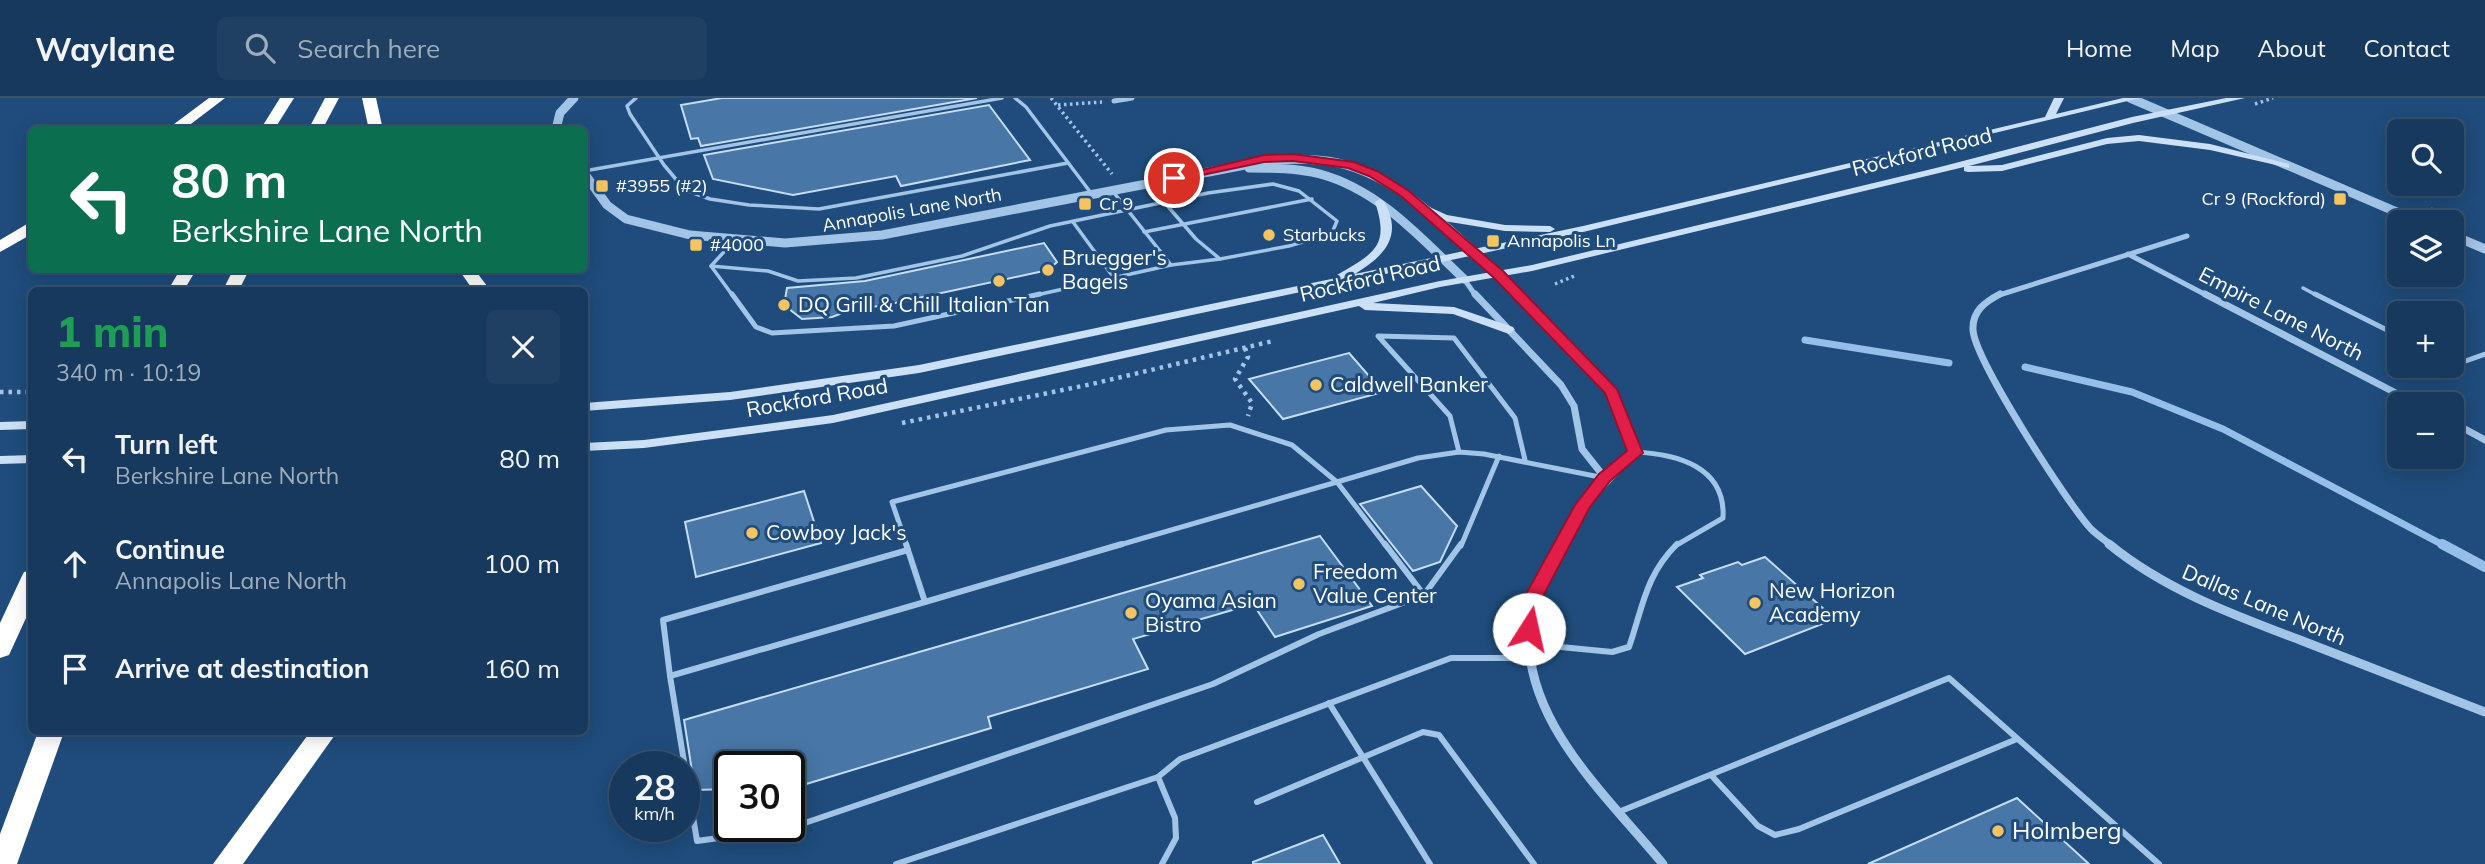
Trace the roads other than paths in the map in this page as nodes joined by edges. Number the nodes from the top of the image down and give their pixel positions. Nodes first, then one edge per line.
1 (218, 98) edge
2 (287, 98) edge
3 (332, 98) edge
4 (369, 98) edge
5 (574, 98) edge
6 (636, 98) edge
7 (1002, 98) edge
8 (1014, 98) edge
9 (1132, 98) edge
10 (2059, 98) edge
11 (2132, 98) edge
12 (2240, 98) edge
13 (1114, 102) road end
14 (2168, 114) junction
15 (2049, 118) junction
16 (179, 126) edge
17 (270, 126) edge
18 (317, 126) edge
19 (375, 126) edge
20 (557, 126) edge
21 (660, 157) junction
22 (1068, 163) junction
23 (2285, 166) junction
24 (1224, 169) junction
25 (1942, 170) junction
26 (588, 171) edge
27 (588, 179) edge
28 (1111, 189) junction
29 (1091, 193) junction
30 (1312, 199) junction
31 (1380, 202) junction
32 (1166, 203) junction
33 (1414, 203) junction
34 (2391, 210) edge
35 (1128, 212) junction
36 (1073, 222) junction
37 (1183, 224) junction
38 (28, 229) edge
39 (1583, 229) junction
40 (1144, 232) junction
41 (2187, 236) dead end
42 (2464, 240) edge
43 (733, 242) junction
44 (0, 247) edge
45 (2485, 249) edge
46 (1473, 252) junction
47 (2129, 254) junction
48 (1220, 259) junction
49 (1442, 259) junction
50 (1171, 265) junction
51 (711, 266) junction
52 (1498, 274) junction
53 (1114, 278) junction
54 (1464, 279) junction
55 (1331, 283) junction
56 (2303, 288) dead end
57 (1353, 304) junction
58 (1509, 330) junction
59 (2387, 330) edge
60 (2485, 354) edge
61 (2464, 362) edge
62 (2394, 392) edge
63 (588, 407) edge
64 (28, 425) edge
65 (0, 426) edge
66 (2464, 429) edge
67 (2485, 440) edge
68 (588, 447) edge
69 (1459, 452) junction
70 (1635, 453) junction
71 (1499, 456) junction
72 (28, 459) edge
73 (0, 460) edge
74 (1525, 460) junction
75 (1605, 478) junction
76 (1337, 482) junction
77 (908, 550) junction
78 (28, 587) edge
79 (1424, 595) junction
80 (926, 602) junction
81 (1530, 644) junction
82 (0, 649) edge
83 (1531, 658) junction
84 (670, 676) junction
85 (1329, 703) junction
86 (2485, 712) edge
87 (50, 735) edge
88 (322, 735) edge
89 (2017, 739) junction
90 (1362, 759) junction
91 (1711, 775) junction
92 (1158, 777) junction
93 (1257, 802) dead end
94 (1621, 811) junction
95 (3, 864) edge
96 (227, 864) edge
97 (896, 864) edge
98 (1162, 864) edge
99 (1430, 864) edge
100 (1534, 864) edge
101 (1663, 864) edge
102 (2159, 864) edge

1 - 16 highway
2 - 17 highway
3 - 18 highway
4 - 19 highway
5 - 20 street
6 - 21 lane
7 - 21 lane
8 - 22 lane
9 - 13 street
10 - 15 main road
11 - 14 street
11 - 15 main road, Rockford Road
12 - 14 main road, Rockford Road
14 - 23 street
14 - 25 main road, Rockford Road
15 - 39 main road, Rockford Road
21 - 22 lane
21 - 26 lane
22 - 29 lane
23 - 25 main road
23 - 34 street
24 - 28 street, Annapolis Lane North
24 - 31 street, Annapolis Lane North
24 - 33 street, Annapolis Lane North
25 - 52 main road, Rockford Road
27 - 43 street, Annapolis Lane North
28 - 29 street, Annapolis Lane North
28 - 35 lane
29 - 43 street, Annapolis Lane North
30 - 32 lane
30 - 37 lane
30 - 48 lane
31 - 49 street, Annapolis Lane North
31 - 55 main road
32 - 35 lane
32 - 37 lane
33 - 39 main road
33 - 46 street, Annapolis Lane North
35 - 36 lane
35 - 40 lane
36 - 51 lane
36 - 53 lane
37 - 40 lane
37 - 48 lane
38 - 44 highway
39 - 46 main road, Rockford Road
40 - 50 lane
41 - 47 street
42 - 45 street
43 - 51 lane
46 - 49 main road, Rockford Road
46 - 52 street, Annapolis Lane North
47 - 62 street, Empire Lane North
47 - 86 street, Dallas Lane North
48 - 50 lane
49 - 54 street, Annapolis Lane North
49 - 55 main road, Rockford Road
50 - 53 lane
51 - 53 lane
52 - 54 main road, Rockford Road
52 - 70 street
54 - 57 main road, Rockford Road
54 - 58 street
55 - 63 main road, Rockford Road
56 - 59 lane
57 - 58 main road
57 - 68 main road, Rockford Road
58 - 75 street
60 - 61 lane
64 - 65 main road
66 - 67 street
69 - 71 lane
69 - 74 lane
69 - 76 lane
70 - 75 street
70 - 81 lane
71 - 74 lane
71 - 79 lane
72 - 73 main road
74 - 75 lane
75 - 81 street
76 - 77 lane
76 - 79 lane
76 - 80 lane
77 - 80 lane
77 - 84 lane
78 - 82 highway
79 - 84 lane
80 - 84 lane
81 - 83 street
83 - 85 lane
83 - 94 street
85 - 90 lane
85 - 92 lane
87 - 95 highway
88 - 96 highway
89 - 91 lane
89 - 91 lane
89 - 102 lane
90 - 93 lane
90 - 99 lane
90 - 100 lane
91 - 94 lane
92 - 97 lane
92 - 98 lane
94 - 101 street

